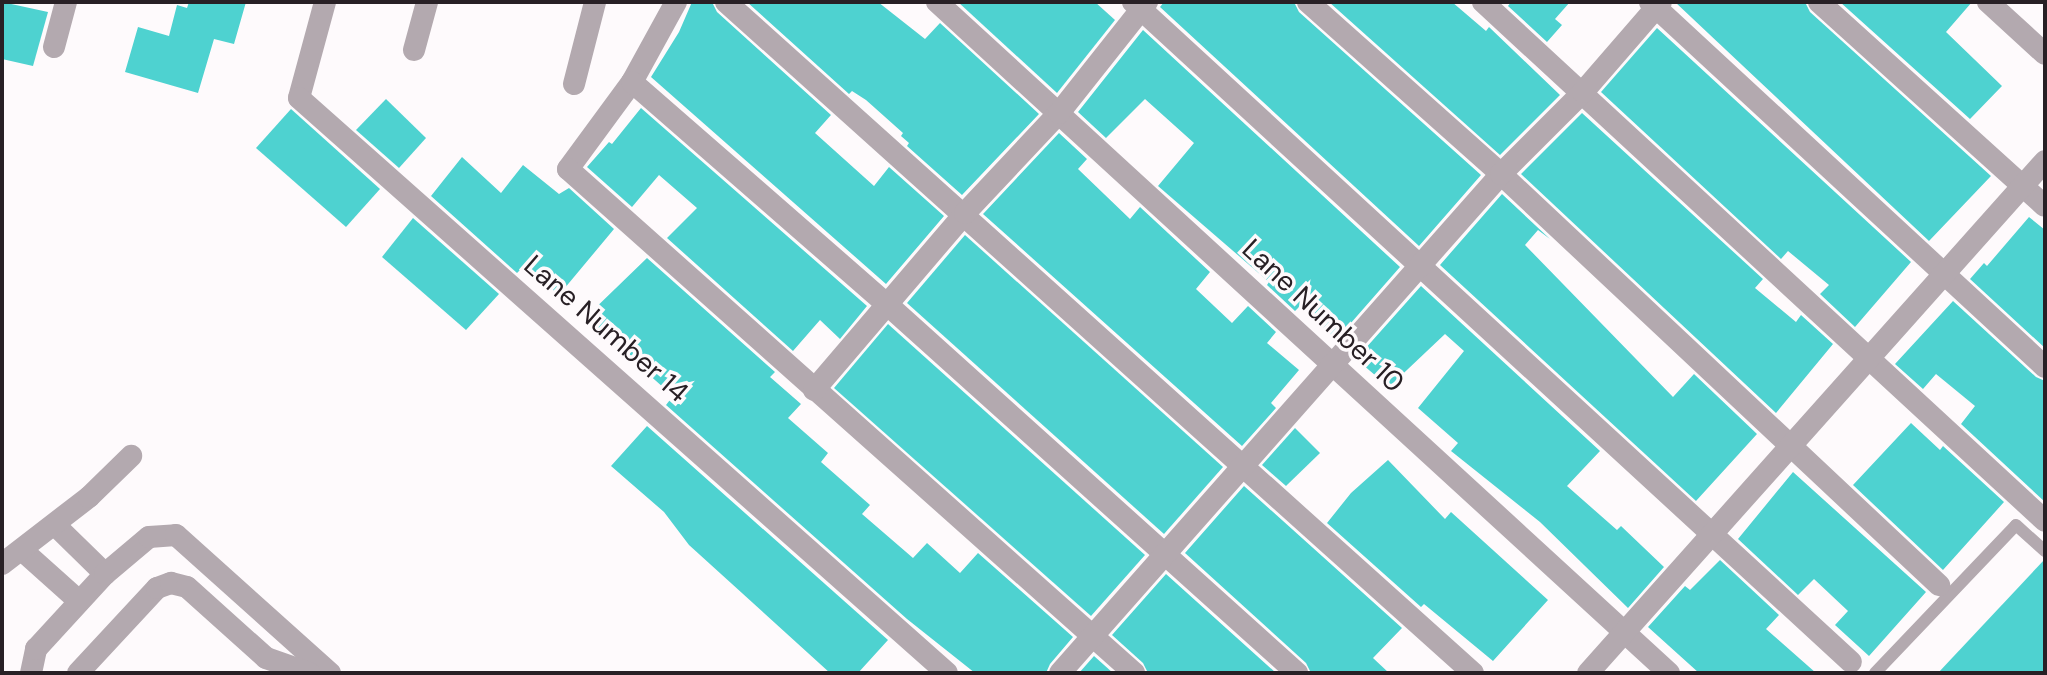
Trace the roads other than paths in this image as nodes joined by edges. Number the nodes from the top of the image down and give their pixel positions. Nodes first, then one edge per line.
1 (66, 2) edge
2 (325, 2) edge
3 (427, 2) edge
4 (595, 2) edge
5 (676, 2) edge
6 (726, 2) edge
7 (937, 2) edge
8 (1308, 2) edge
9 (1483, 2) edge
10 (1819, 2) edge
11 (1988, 2) edge
12 (1140, 4) edge
13 (1656, 4) edge
14 (54, 47) dead end
15 (414, 50) dead end
16 (2045, 54) edge
17 (632, 82) junction
18 (574, 84) dead end
19 (1583, 92) junction
20 (1059, 113) junction
21 (2045, 161) edge
22 (1501, 174) junction
23 (2023, 187) junction
24 (2045, 206) edge
25 (965, 213) junction
26 (1421, 267) junction
27 (1944, 275) junction
28 (889, 306) junction
29 (1868, 360) junction
30 (1333, 367) junction
31 (2045, 367) edge
32 (814, 390) junction
33 (1789, 448) junction
34 (131, 456) dead end
35 (1244, 469) junction
36 (2045, 521) edge
37 (55, 525) junction
38 (1713, 533) junction
39 (23, 551) junction
40 (2045, 551) edge
41 (1167, 554) junction
42 (2, 564) edge
43 (105, 574) junction
44 (1939, 585) dead end
45 (79, 601) junction
46 (1625, 632) junction
47 (1093, 636) junction
48 (1851, 662) dead end
49 (267, 665) edge
50 (31, 673) edge
51 (78, 673) edge
52 (309, 673) edge
53 (330, 673) edge
54 (947, 673) edge
55 (1060, 673) edge
56 (1134, 673) edge
57 (1297, 673) edge
58 (1473, 673) edge
59 (1588, 673) edge
60 (1669, 673) edge
61 (1875, 673) edge

1 - 14 street
2 - 54 street, Lane Number 14
3 - 15 street
4 - 18 street
5 - 17 street
6 - 25 street
7 - 20 street, Lane Number 10
8 - 22 street
9 - 19 street
10 - 23 street
11 - 16 street
12 - 20 street
12 - 26 street
13 - 19 street
13 - 27 street
17 - 28 street
17 - 32 street
19 - 22 street
19 - 29 street
20 - 25 street
20 - 30 street, Lane Number 10
21 - 23 street
22 - 26 street
22 - 33 street
23 - 24 street
23 - 27 street
25 - 28 street
25 - 35 street
26 - 30 street
26 - 38 street
27 - 29 street
27 - 31 street
28 - 32 street
28 - 41 street
29 - 33 street
29 - 36 street
30 - 35 street
30 - 46 street, Lane Number 10
32 - 47 street
33 - 38 street
33 - 44 street
34 - 37 street
35 - 41 street
35 - 58 street
37 - 39 street
37 - 43 street
38 - 46 street
38 - 48 street
39 - 42 street
39 - 45 street
40 - 61 lane
41 - 47 street
41 - 57 street
43 - 45 street
43 - 53 street
45 - 50 street
46 - 59 street
46 - 60 street, Lane Number 10
47 - 55 street
47 - 56 street
49 - 51 street
49 - 52 street

